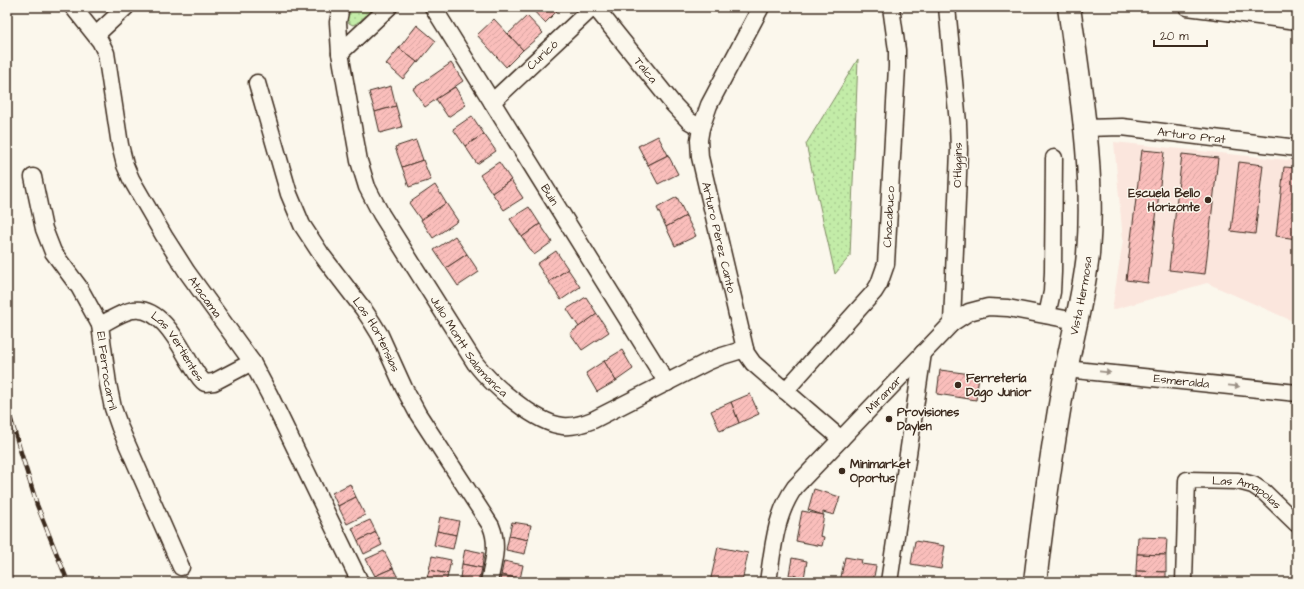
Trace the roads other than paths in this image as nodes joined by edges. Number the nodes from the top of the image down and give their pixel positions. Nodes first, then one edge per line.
1 (73, 7) edge
2 (126, 7) edge
3 (341, 7) edge
4 (388, 7) edge
5 (433, 7) edge
6 (594, 7) edge
7 (761, 7) edge
8 (891, 7) edge
9 (948, 7) edge
10 (1069, 7) edge
11 (1187, 7) edge
12 (1297, 21) edge
13 (96, 35) junction
14 (340, 52) junction
15 (257, 84) dead end
16 (492, 102) junction
17 (701, 128) junction
18 (1085, 128) junction
19 (1297, 148) edge
20 (1054, 158) dead end
21 (33, 176) dead end
22 (1047, 315) junction
23 (1076, 321) junction
24 (952, 323) junction
25 (100, 325) junction
26 (745, 349) junction
27 (923, 352) junction
28 (252, 362) junction
29 (1066, 369) junction
30 (667, 383) junction
31 (785, 391) junction
32 (1297, 393) edge
33 (840, 439) junction
34 (1297, 524) edge
35 (181, 567) dead end
36 (360, 582) edge
37 (489, 582) edge
38 (768, 582) edge
39 (889, 582) edge
40 (1035, 582) edge
41 (1184, 582) edge

1 - 13 street, Atacama
2 - 13 street
3 - 14 street, Julio Montt Salamanca
4 - 14 street
5 - 16 street, Buin
6 - 16 street, Curicó
6 - 17 street, Talca
7 - 17 street, Arturo Pérez Canto
8 - 31 street, Chacabuco
9 - 24 street, O'Higgins
10 - 18 main road, Vista Hermosa
11 - 12 street
13 - 28 street, Atacama
14 - 30 street, Julio Montt Salamanca
15 - 37 street, Las Hortensias
16 - 30 street, Buin
17 - 26 street, Arturo Pérez Canto
18 - 19 street, Arturo Prat
18 - 23 main road, Vista Hermosa
20 - 22 street
21 - 25 street, El Ferrocarril
22 - 23 street, Miramar
22 - 24 street, Miramar
23 - 29 main road, Vista Hermosa
24 - 27 street, Miramar
25 - 28 street, Las Vertientes
25 - 35 street, El Ferrocarril
26 - 30 street, Julio Montt Salamanca
26 - 31 street, Arturo Pérez Canto
27 - 33 street, Miramar
27 - 39 street
28 - 36 street, Atacama
29 -> 32 street, Esmeralda
29 - 40 main road, Vista Hermosa
31 - 33 street, Arturo Pérez Canto
33 - 38 street, Miramar
34 - 41 street, Las Amapolas

